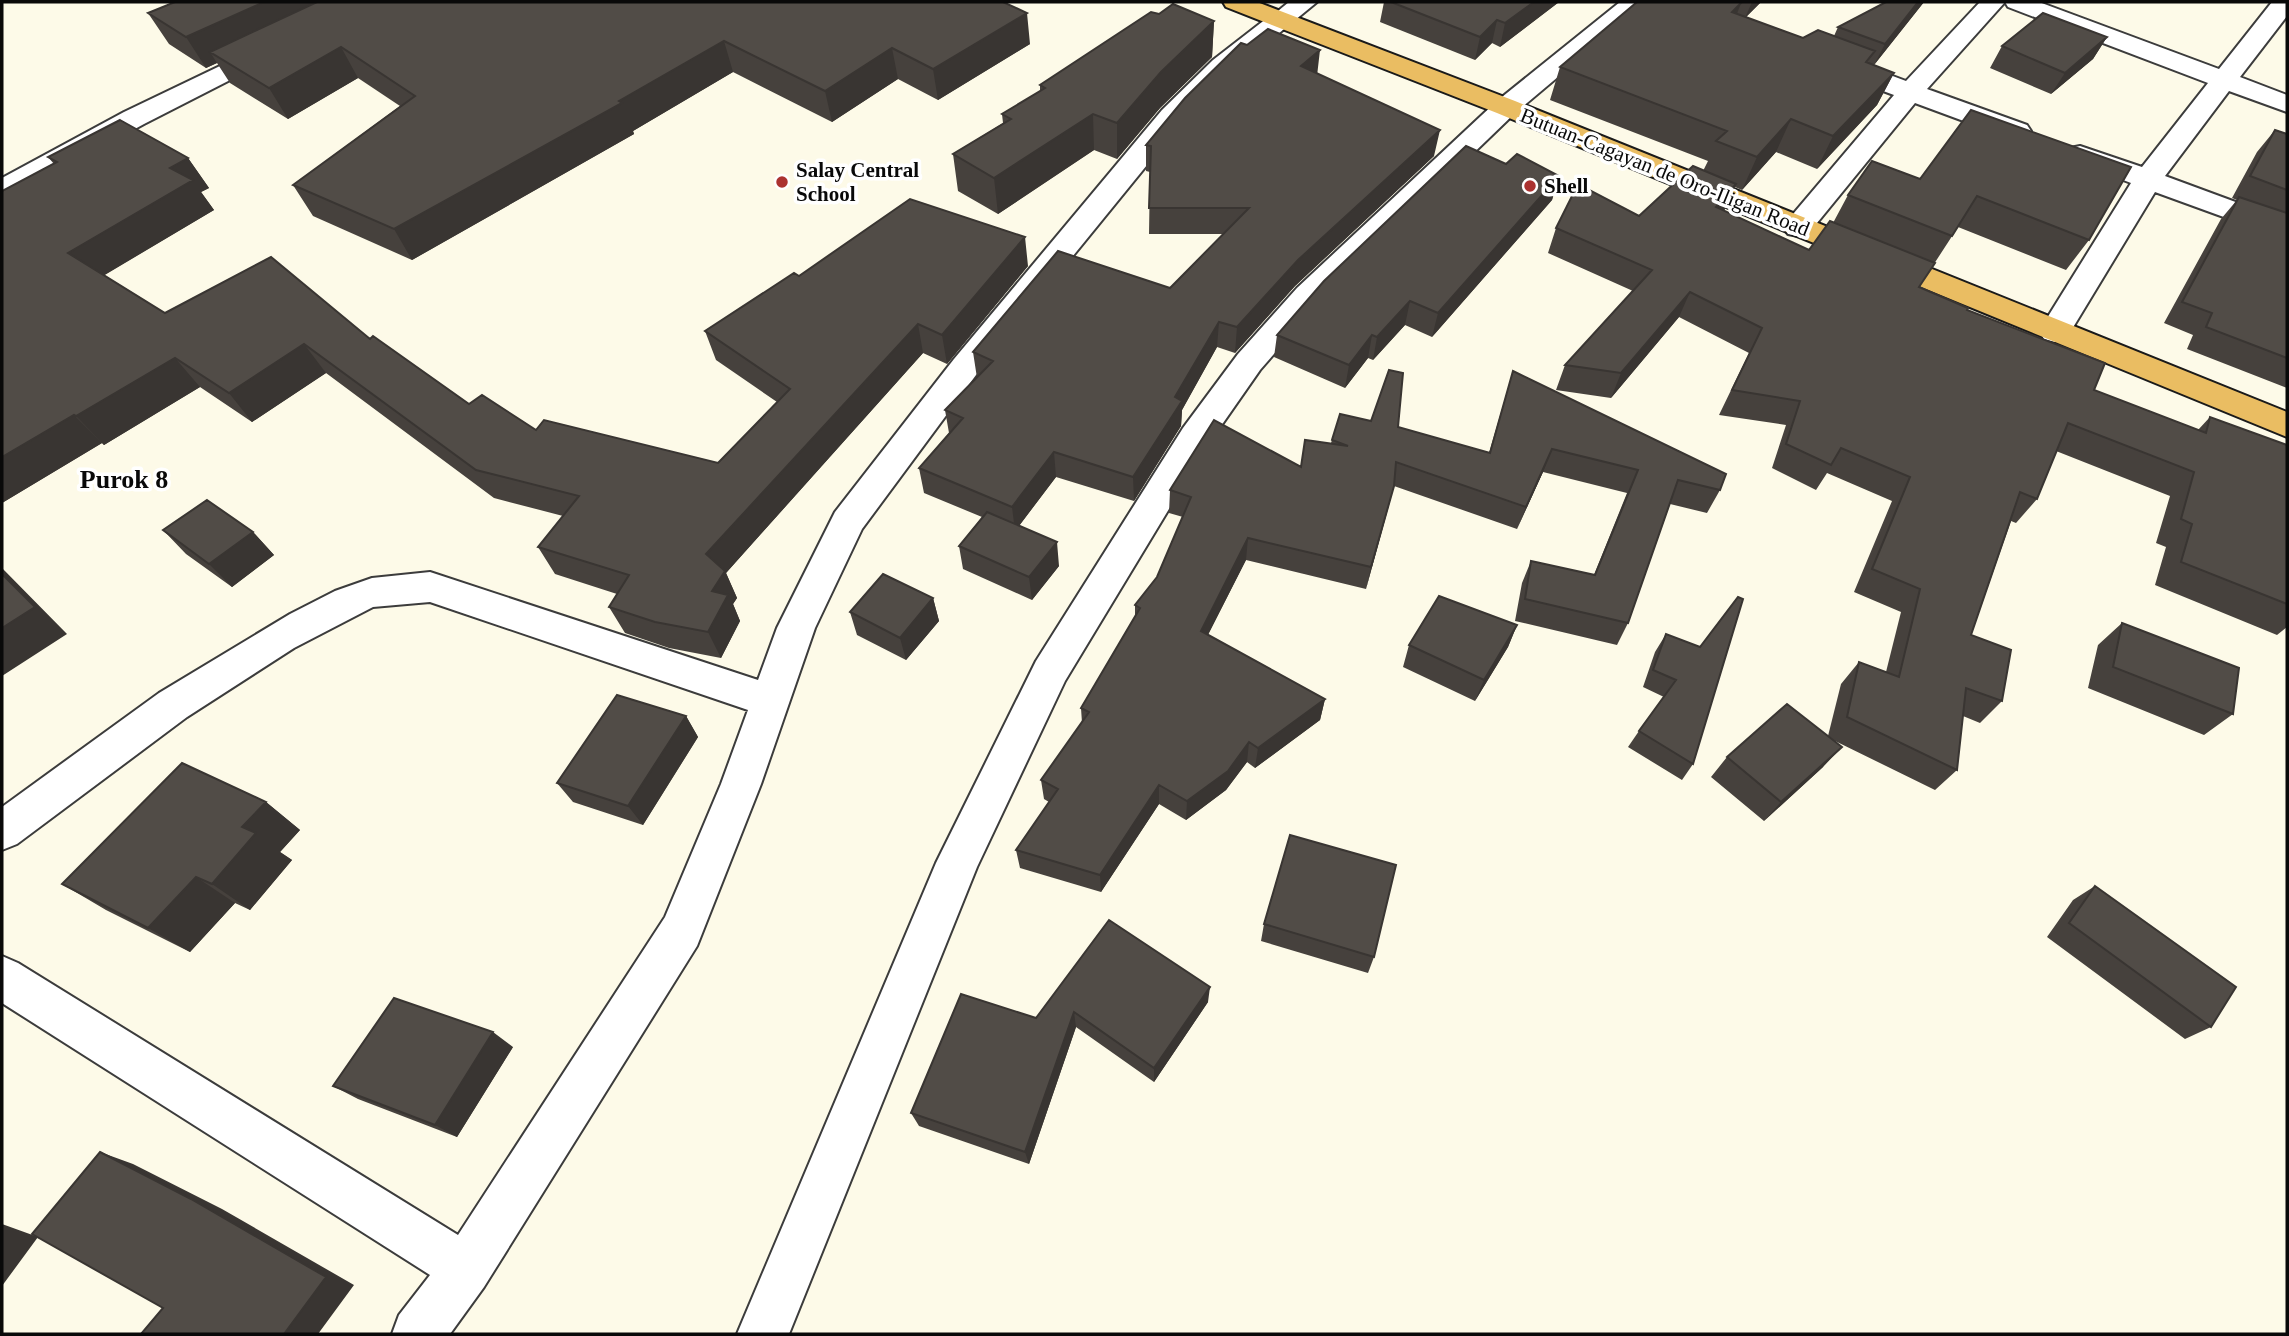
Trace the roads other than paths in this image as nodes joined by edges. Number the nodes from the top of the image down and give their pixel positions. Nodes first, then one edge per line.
1 (1235, 2) edge
2 (1635, 2) edge
3 (1993, 2) edge
4 (2017, 2) edge
5 (2285, 2) edge
6 (1292, 11) edge
7 (297, 37) edge
8 (1822, 58) edge
9 (2225, 80) junction
10 (1910, 92) junction
11 (2287, 103) edge
12 (1506, 107) junction
13 (2148, 179) junction
14 (2, 190) edge
15 (1798, 227) junction
16 (2287, 231) edge
17 (2055, 331) junction
18 (2287, 425) edge
19 (768, 700) junction
20 (2, 831) edge
21 (2, 978) edge
22 (466, 1269) junction
23 (418, 1334) edge
24 (763, 1334) edge

1 - 6 highway, Butuan-Cagayan de Oro-Iligan Road
2 - 12 street
3 - 10 street
4 - 9 street
5 - 9 street
6 - 12 highway, Butuan-Cagayan de Oro-Iligan Road
6 - 19 street
7 - 14 street
8 - 10 street
9 - 11 street
9 - 13 street
10 - 13 street
10 - 15 street
12 - 15 highway, Butuan-Cagayan de Oro-Iligan Road
12 - 24 street
13 - 16 street
13 - 17 street
15 - 17 highway, Butuan-Cagayan de Oro-Iligan Road
17 - 18 highway, Butuan-Cagayan de Oro-Iligan Road
19 - 20 street
19 - 22 street
21 - 22 street
22 - 23 street

